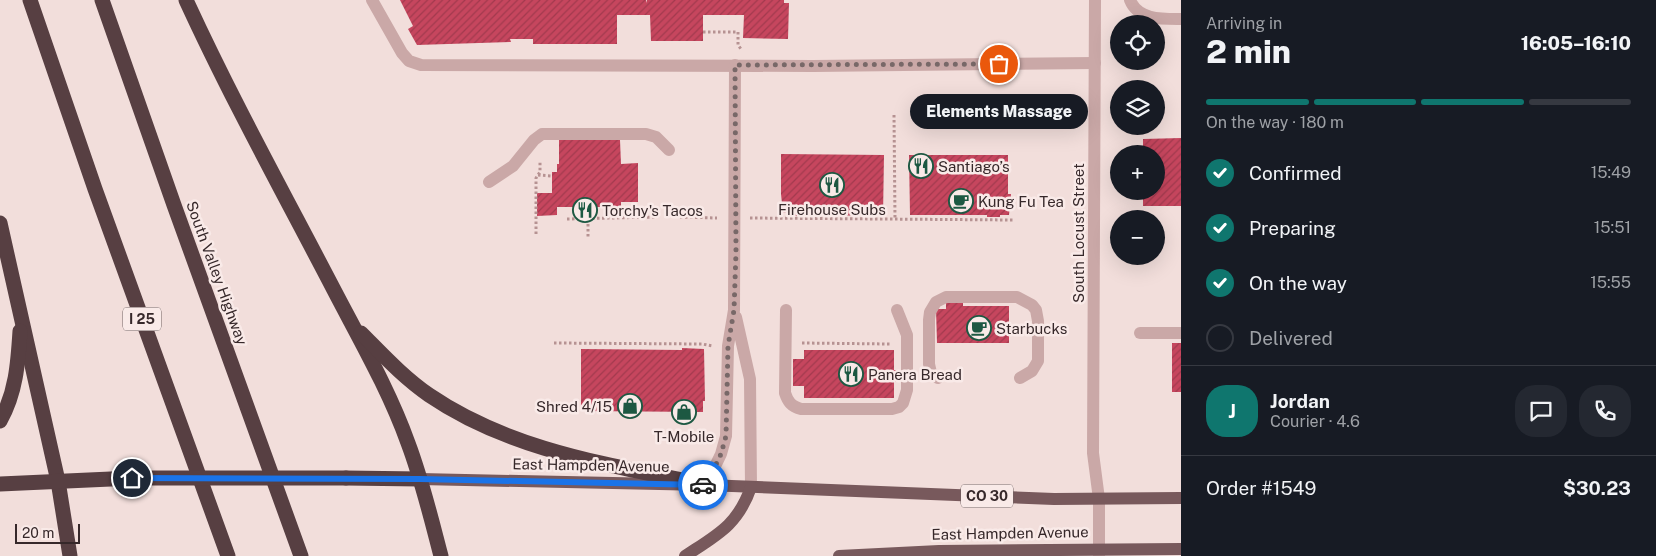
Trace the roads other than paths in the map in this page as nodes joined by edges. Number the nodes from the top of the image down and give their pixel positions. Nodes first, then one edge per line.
1 (30, 0) edge
2 (102, 0) edge
3 (186, 0) edge
4 (372, 0) edge
5 (1096, 0) edge
6 (1130, 0) edge
7 (1181, 19) edge
8 (1095, 63) junction
9 (735, 65) junction
10 (669, 150) dead end
11 (489, 182) dead end
12 (0, 223) edge
13 (734, 310) junction
14 (786, 310) dead end
15 (897, 310) dead end
16 (22, 315) junction
17 (352, 325) junction
18 (1140, 333) dead end
19 (1181, 333) edge
20 (938, 378) dead end
21 (1020, 378) dead end
22 (0, 421) edge
23 (420, 479) junction
24 (58, 481) junction
25 (0, 484) edge
26 (706, 485) junction
27 (751, 487) junction
28 (1181, 498) edge
29 (1099, 499) junction
30 (1181, 549) edge
31 (1099, 552) edge
32 (70, 556) edge
33 (228, 556) edge
34 (301, 556) edge
35 (441, 556) edge
36 (685, 556) edge
37 (839, 556) edge

1 - 33 highway, I 25
2 - 34 highway, South Valley Highway
3 - 17 highway
4 - 9 street
5 - 8 street, South Locust Street
6 - 7 street
8 - 9 street
8 - 29 street, South Locust Street
9 - 13 street
10 - 11 street
12 - 16 highway
13 - 26 street
13 - 27 street
14 - 15 street
16 - 22 highway
16 - 24 highway
17 - 23 highway
17 - 26 highway
18 - 19 street
20 - 21 street
23 - 24 highway, East Hampden Avenue, bridge
23 - 26 main road, East Hampden Avenue / CO 30
23 - 35 highway
24 - 25 highway, East Hampden Avenue
24 - 32 highway
26 - 27 main road, East Hampden Avenue / CO 30
27 - 29 main road, East Hampden Avenue / CO 30
27 - 36 main road
28 - 29 main road, East Hampden Avenue / CO 30
29 - 31 street, South Locust Street
30 - 31 main road, East Hampden Avenue
31 - 37 main road, East Hampden Avenue

